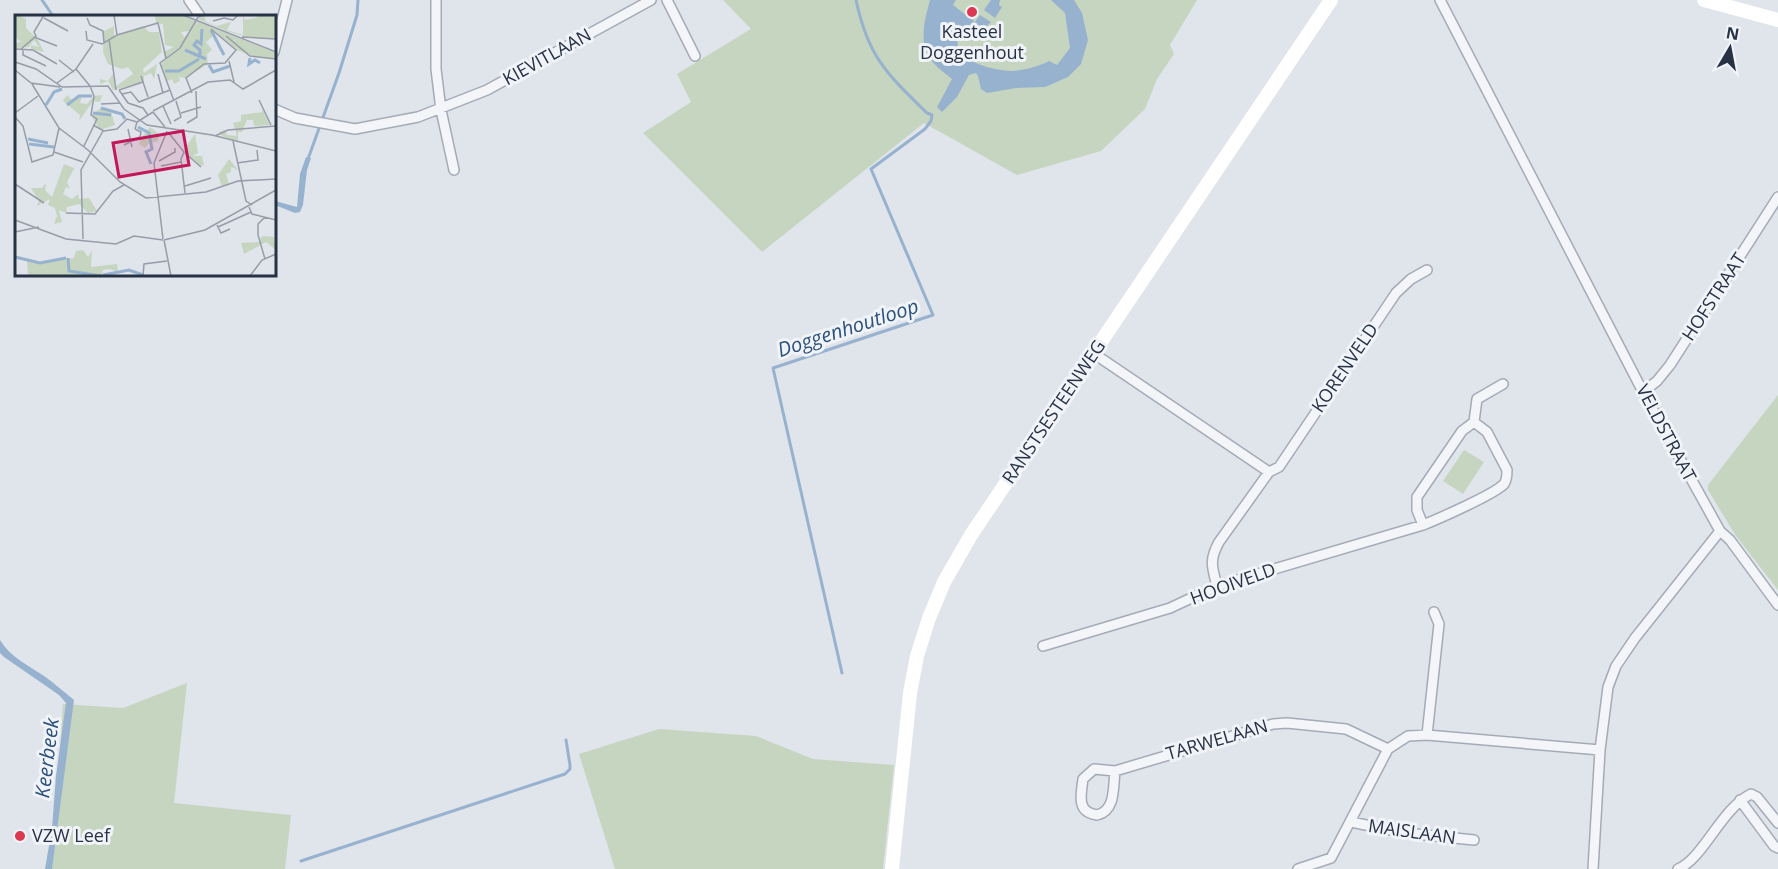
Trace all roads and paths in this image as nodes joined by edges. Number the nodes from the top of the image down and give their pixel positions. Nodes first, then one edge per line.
1 (189, 0) edge
2 (287, 0) edge
3 (436, 0) edge
4 (651, 0) edge
5 (667, 0) edge
6 (1331, 0) edge
7 (1440, 0) edge
8 (1704, 0) edge
9 (199, 15) edge
10 (1778, 20) edge
11 (276, 44) edge
12 (695, 56) dead end
13 (276, 110) edge
14 (441, 110) junction
15 (454, 170) dead end
16 (1778, 197) edge
17 (1427, 270) dead end
18 (1093, 353) junction
19 (1503, 384) dead end
20 (1643, 392) junction
21 (1474, 422) junction
22 (1269, 472) junction
23 (1423, 525) junction
24 (1720, 531) junction
25 (1217, 586) junction
26 (1778, 605) edge
27 (1434, 612) dead end
28 (1043, 646) dead end
29 (1427, 735) junction
30 (1388, 749) junction
31 (1600, 750) junction
32 (1115, 771) junction
33 (1740, 800) junction
34 (1351, 822) junction
35 (1778, 823) edge
36 (1474, 840) dead end
37 (1778, 848) edge
38 (892, 869) edge
39 (1298, 869) edge
40 (1593, 869) edge
41 (1678, 869) edge

1 - 9 street
2 - 11 street
3 - 14 street
4 - 14 street, KIEVITLAAN
5 - 12 street
6 - 18 street, RANSTSESTEENWEG
7 - 20 street, VELDSTRAAT
8 - 10 street
13 - 14 street, KIEVITLAAN
14 - 15 street
16 - 20 street, HOFSTRAAT
17 - 22 street, KORENVELD
18 - 22 street
18 - 38 street, RANSTSESTEENWEG
19 - 21 street
20 - 24 street, VELDSTRAAT
21 - 23 street
21 - 23 street, HOOIVELD
22 - 25 street, KORENVELD
23 - 25 street, HOOIVELD
24 - 26 street, VELDSTRAAT
24 - 31 street
25 - 28 street, HOOIVELD
27 - 29 street
29 - 30 street
29 - 31 street
30 - 32 street, TARWELAAN
30 - 34 street
31 - 40 street
32 - 32 street, TARWELAAN
33 - 35 street
33 - 37 street
33 - 41 street
34 - 36 street, MAISLAAN
34 - 39 street

